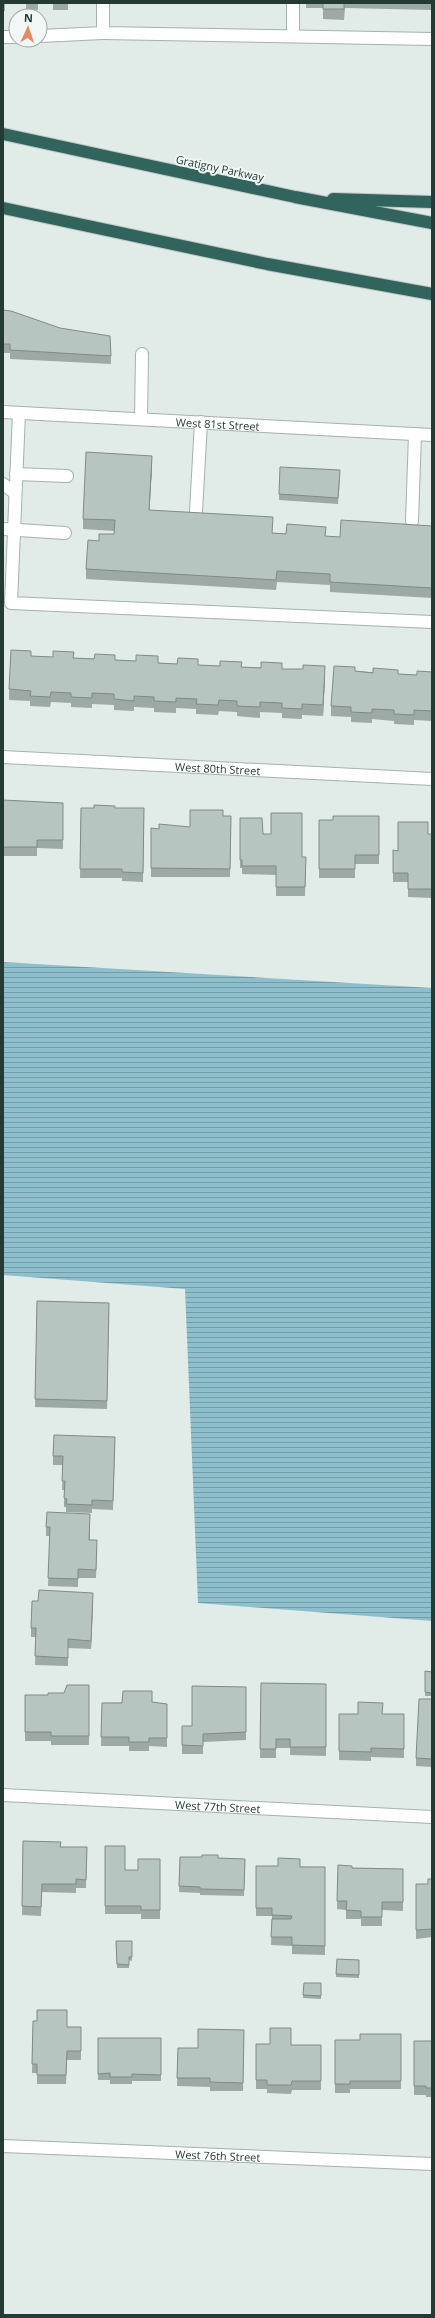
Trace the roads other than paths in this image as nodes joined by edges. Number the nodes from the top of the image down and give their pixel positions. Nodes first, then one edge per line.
1 (103, 3) edge
2 (293, 3) edge
3 (103, 33) junction
4 (48, 36) edge
5 (293, 36) junction
6 (432, 39) edge
7 (3, 134) edge
8 (295, 197) junction
9 (432, 202) edge
10 (3, 208) edge
11 (432, 223) edge
12 (432, 294) edge
13 (142, 354) dead end
14 (3, 412) edge
15 (19, 413) junction
16 (141, 419) junction
17 (201, 422) junction
18 (415, 434) junction
19 (432, 435) edge
20 (16, 474) junction
21 (67, 476) dead end
22 (3, 484) edge
23 (15, 493) junction
24 (196, 510) dead end
25 (412, 521) dead end
26 (8, 530) edge
27 (66, 533) dead end
28 (7, 603) edge
29 (432, 622) edge
30 (3, 757) edge
31 (432, 779) edge
32 (3, 1795) edge
33 (432, 1818) edge
34 (3, 2146) edge
35 (432, 2164) edge

1 - 3 street
2 - 5 street
3 - 4 street
3 - 5 street
5 - 6 street
7 - 8 highway, Gratigny Parkway
8 - 9 highway
8 - 11 highway, Gratigny Parkway
10 - 12 highway
13 - 16 street
14 - 15 street, West 81st Street
15 - 16 street, West 81st Street
15 - 20 street
16 - 17 street, West 81st Street
17 - 18 street, West 81st Street
17 - 24 street
18 - 19 street, West 81st Street
18 - 25 street
20 - 21 street
20 - 23 street
22 - 23 street
23 - 26 street
26 - 27 street
26 - 28 street
28 - 29 street
30 - 31 street, West 80th Street
32 - 33 street, West 77th Street
34 - 35 street, West 76th Street

